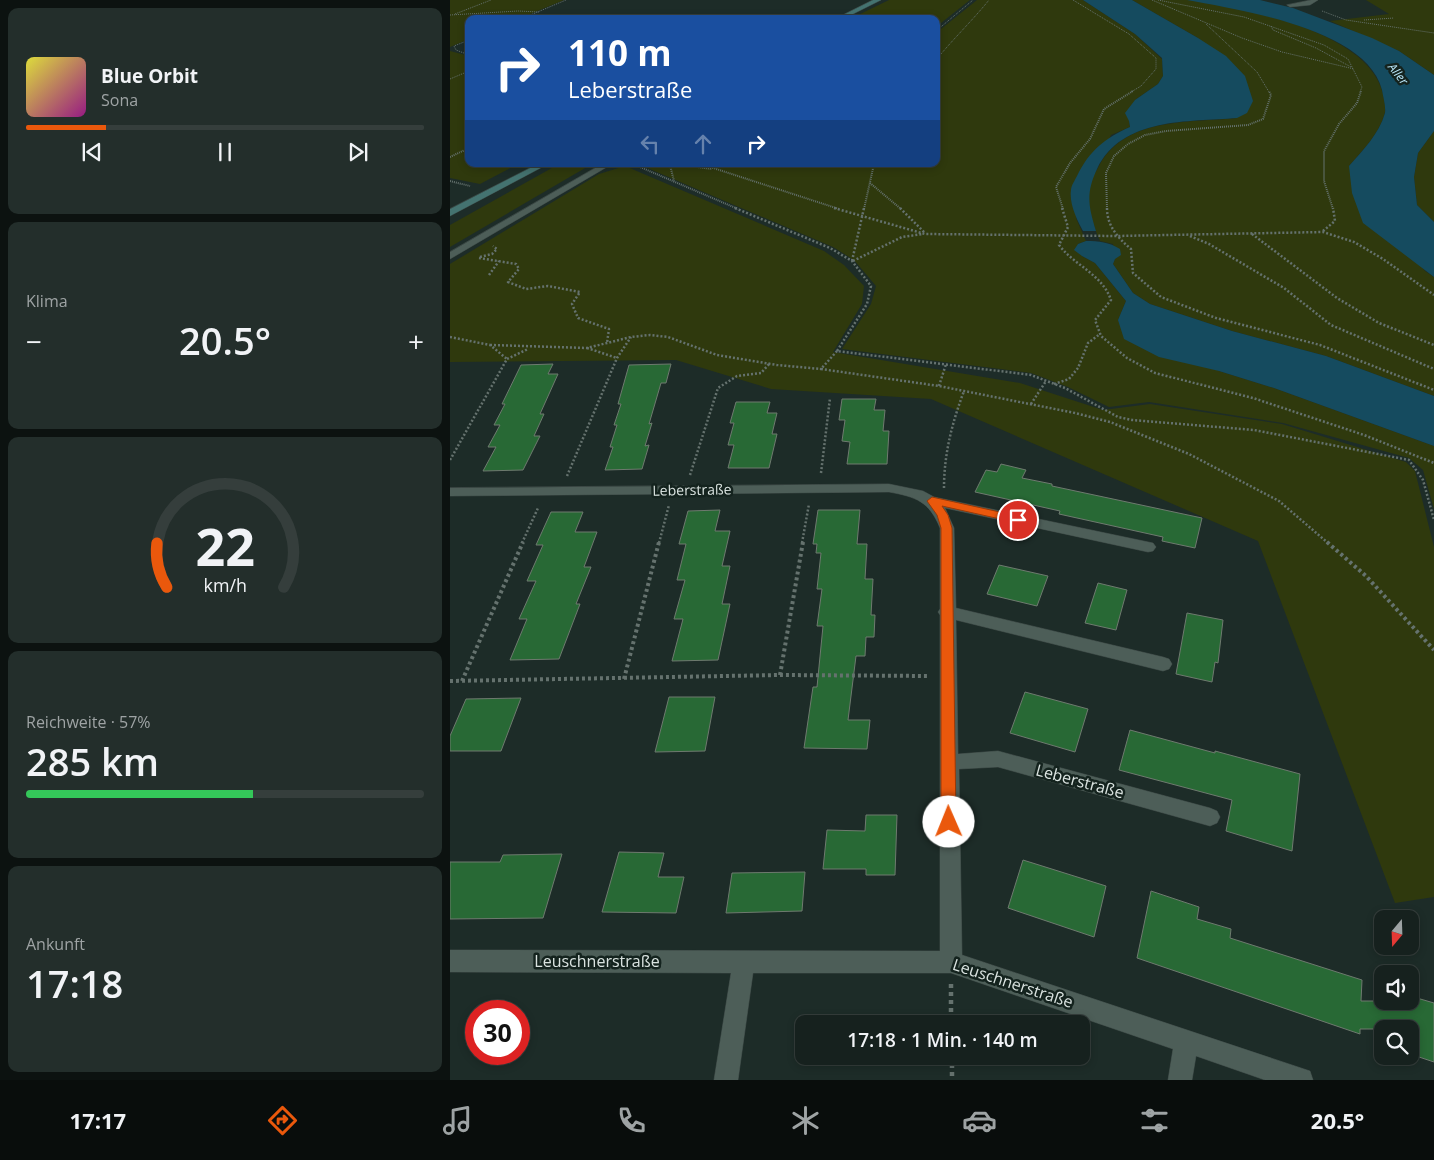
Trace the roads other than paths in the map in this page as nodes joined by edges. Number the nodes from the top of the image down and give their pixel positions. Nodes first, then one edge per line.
1 (878, 0) edge
2 (1312, 2) edge
3 (1290, 5) dead end
4 (846, 15) edge
5 (538, 167) edge
6 (603, 167) edge
7 (450, 213) edge
8 (450, 256) edge
9 (450, 492) edge
10 (938, 502) junction
11 (1148, 547) dead end
12 (946, 612) junction
13 (1163, 664) dead end
14 (948, 762) junction
15 (1210, 817) dead end
16 (450, 961) edge
17 (744, 961) junction
18 (951, 962) junction
19 (1186, 1041) junction
20 (726, 1080) edge
21 (1180, 1080) edge
22 (1301, 1080) edge

1 - 4 main road
2 - 3 lane
5 - 7 main road
6 - 8 street
9 - 10 street, Leberstraße
10 - 11 street, Leberstraße
10 - 12 street
12 - 13 street
12 - 14 street
14 - 15 street, Leberstraße
14 - 18 street
16 - 17 street, Leuschnerstraße
17 - 18 street, Leuschnerstraße
17 - 20 street
18 - 19 street, Leuschnerstraße
19 - 21 street
19 - 22 street, Leuschnerstraße

